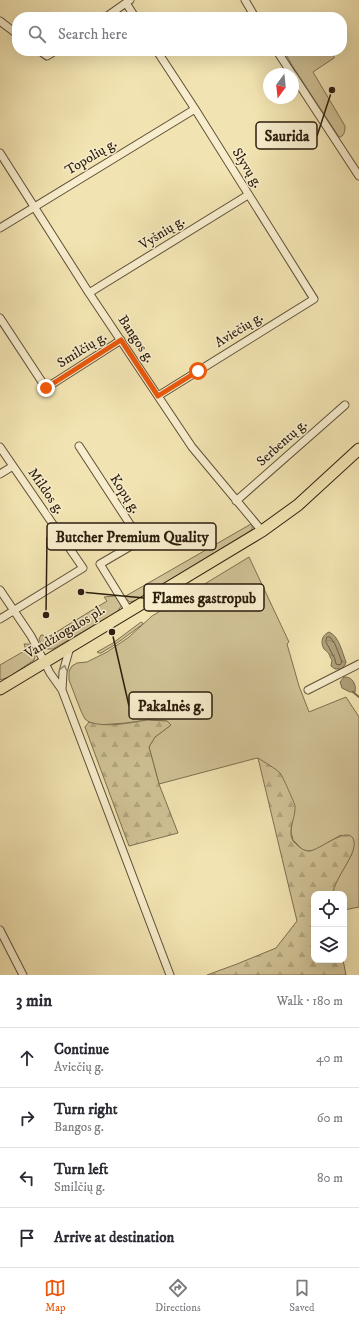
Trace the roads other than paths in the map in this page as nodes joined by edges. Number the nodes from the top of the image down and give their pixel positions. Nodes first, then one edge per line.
1 (245, 0) edge
2 (128, 2) edge
3 (113, 12) edge
4 (133, 12) edge
5 (253, 12) edge
6 (0, 21) edge
7 (12, 30) edge
8 (160, 56) edge
9 (280, 56) edge
10 (289, 68) edge
11 (299, 83) edge
12 (195, 109) junction
13 (0, 153) edge
14 (359, 176) edge
15 (248, 195) junction
16 (35, 207) junction
17 (0, 228) edge
18 (89, 293) junction
19 (314, 299) joint
20 (0, 318) edge
21 (121, 340) junction
22 (158, 396) junction
23 (345, 405) dead end
24 (78, 446) dead end
25 (0, 447) edge
26 (359, 449) edge
27 (13, 466) junction
28 (0, 474) edge
29 (236, 501) junction
30 (262, 531) junction
31 (0, 590) edge
32 (14, 611) junction
33 (129, 611) junction
34 (0, 619) edge
35 (70, 646) junction
36 (45, 662) junction
37 (359, 664) edge
38 (0, 688) edge
39 (62, 690) junction
40 (308, 690) dead end
41 (0, 930) edge
42 (23, 975) edge
43 (170, 975) edge

1 - 5 street
2 - 3 street
2 - 4 street
6 - 7 street
8 - 12 street, Slyvų g.
9 - 10 street
11 - 14 street
12 - 15 street, Slyvų g.
12 - 16 street, Topolių g.
13 - 16 street, Bangos g.
15 - 18 street, Vyšnių g.
15 - 19 street, Slyvų g.
16 - 17 street, Topolių g.
16 - 18 street, Bangos g.
18 - 21 street, Bangos g.
19 - 22 street, Aviečių g.
20 - 21 street, Smilčių g.
21 - 22 street, Bangos g.
22 - 29 street, Bangos g.
23 - 29 street, Serbentų g.
24 - 33 street, Kopų g.
25 - 27 street, Mildos g.
26 - 30 main road, Vandžiogalos pl.
27 - 28 street
27 - 32 street, Mildos g.
29 - 30 street, Bangos g.
30 - 33 main road, Vandžiogalos pl.
31 - 32 street
32 - 34 street, Mildos g.
32 - 36 street
33 - 35 main road, Vandžiogalos pl.
35 - 36 main road, Vandžiogalos pl.
39 -> 35 street
36 - 38 main road, Vandžiogalos pl.
36 - 39 street
37 - 40 street
39 - 43 street
41 - 42 street

